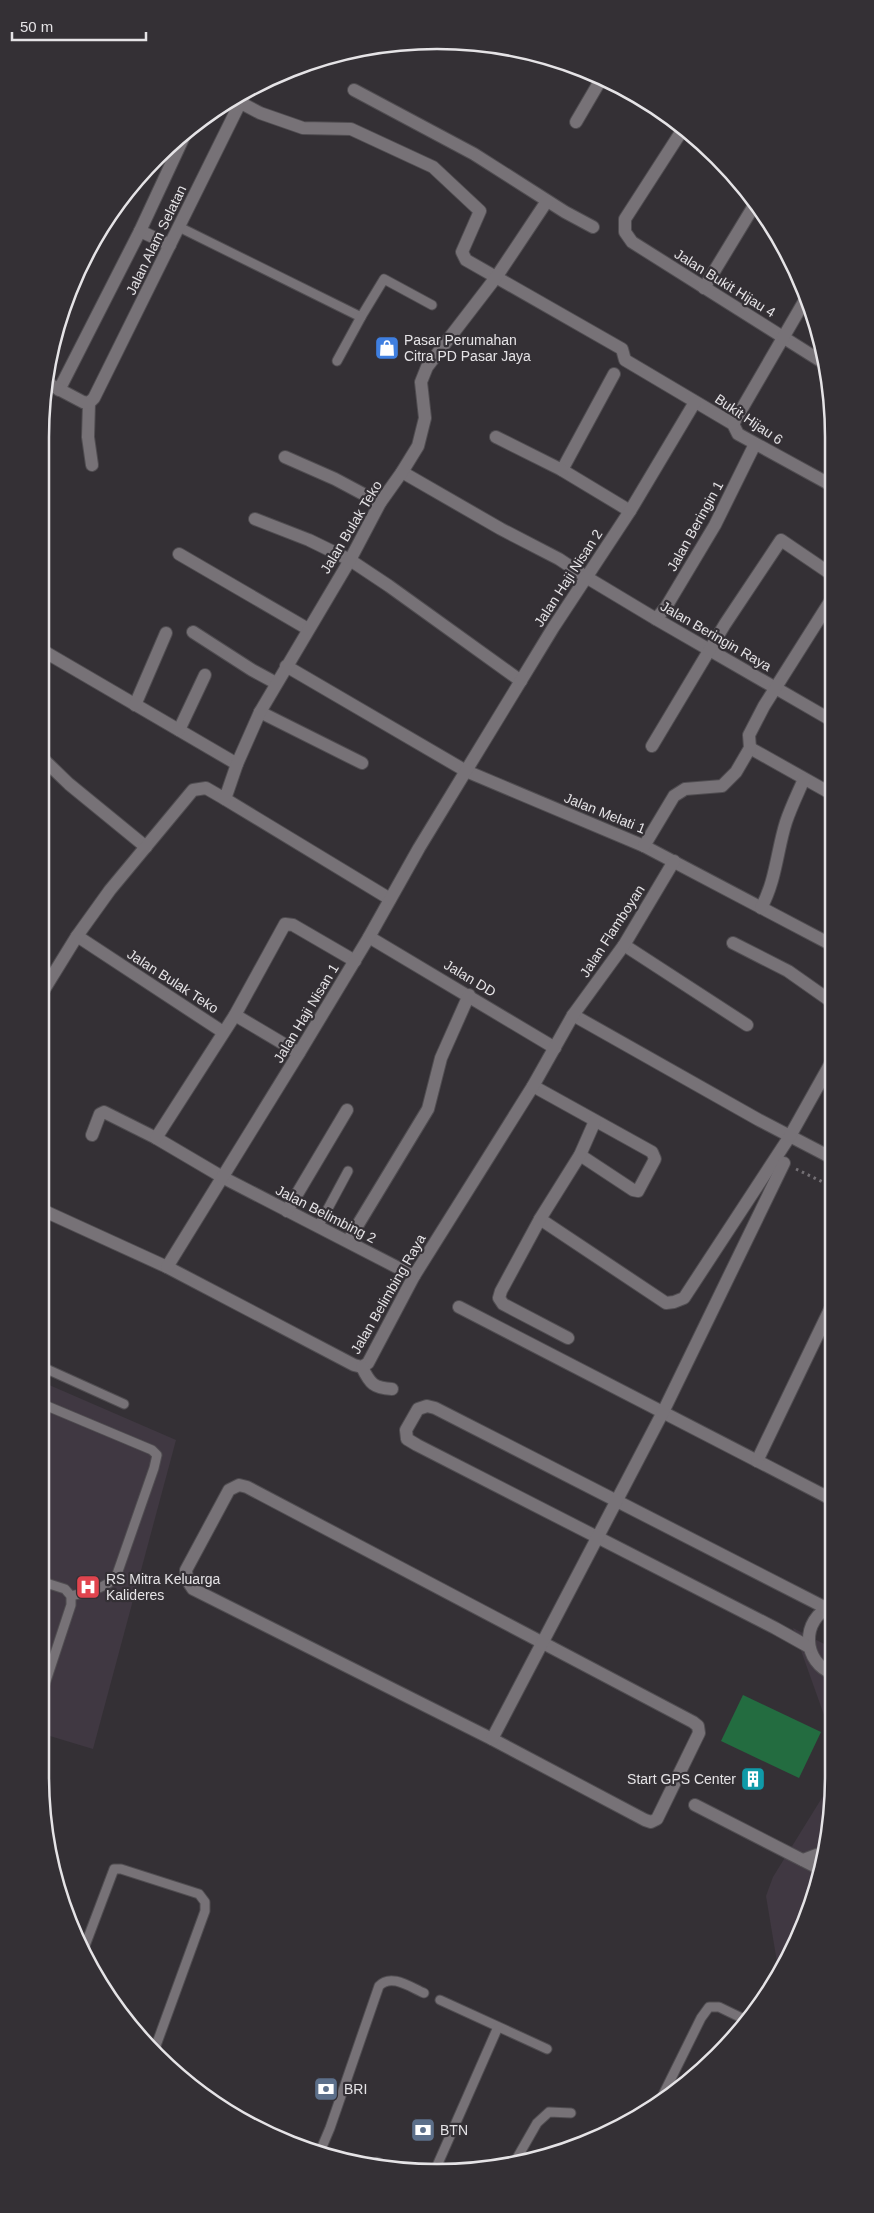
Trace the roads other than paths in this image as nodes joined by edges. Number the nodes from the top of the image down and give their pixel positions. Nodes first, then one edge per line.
1 (598, 84) edge
2 (354, 90) dead end
3 (241, 103) joint
4 (576, 122) dead end
5 (680, 134) edge
6 (179, 147) edge
7 (548, 201) junction
8 (752, 210) edge
9 (179, 227) junction
10 (594, 227) dead end
11 (140, 231) junction
12 (170, 245) junction
13 (497, 276) junction
14 (704, 288) junction
15 (432, 304) dead end
16 (802, 305) edge
17 (361, 317) junction
18 (782, 337) junction
19 (817, 359) edge
20 (337, 361) dead end
21 (614, 374) dead end
22 (52, 386) edge
23 (59, 390) junction
24 (695, 402) junction
25 (89, 403) junction
26 (733, 424) junction
27 (496, 437) dead end
28 (755, 444) junction
29 (285, 457) dead end
30 (92, 465) dead end
31 (562, 470) junction
32 (402, 472) junction
33 (825, 482) edge
34 (380, 504) junction
35 (630, 511) junction
36 (255, 519) dead end
37 (179, 554) dead end
38 (350, 560) junction
39 (825, 570) edge
40 (586, 577) junction
41 (825, 609) edge
42 (656, 619) junction
43 (308, 629) junction
44 (193, 632) dead end
45 (166, 633) dead end
46 (710, 649) junction
47 (49, 654) edge
48 (286, 666) junction
49 (204, 675) dead end
50 (521, 681) junction
51 (276, 683) junction
52 (775, 688) junction
53 (134, 705) junction
54 (260, 712) junction
55 (825, 717) edge
56 (179, 730) junction
57 (652, 746) dead end
58 (750, 748) junction
59 (362, 763) dead end
60 (237, 764) junction
61 (49, 765) edge
62 (466, 771) junction
63 (804, 779) junction
64 (825, 790) edge
65 (225, 799) junction
66 (644, 846) junction
67 (146, 847) junction
68 (674, 862) junction
69 (390, 899) junction
70 (761, 908) junction
71 (77, 936) junction
72 (369, 937) junction
73 (825, 941) edge
74 (733, 944) dead end
75 (624, 945) junction
76 (355, 960) junction
77 (49, 981) edge
78 (469, 995) junction
79 (825, 997) edge
80 (235, 1015) junction
81 (573, 1015) junction
82 (747, 1025) dead end
83 (223, 1032) junction
84 (555, 1048) junction
85 (299, 1053) junction
86 (825, 1074) edge
87 (533, 1086) junction
88 (347, 1110) dead end
89 (595, 1121) junction
90 (92, 1135) dead end
91 (790, 1136) junction
92 (156, 1138) junction
93 (825, 1154) edge
94 (580, 1155) junction
95 (784, 1163) road end
96 (348, 1171) dead end
97 (224, 1178) junction
98 (287, 1211) junction
99 (49, 1213) edge
100 (540, 1219) junction
101 (318, 1227) junction
102 (348, 1242) junction
103 (167, 1267) junction
104 (414, 1276) junction
105 (459, 1307) dead end
106 (825, 1321) edge
107 (568, 1338) dead end
108 (358, 1366) junction
109 (49, 1370) edge
110 (392, 1389) dead end
111 (124, 1404) dead end
112 (49, 1407) edge
113 (663, 1412) junction
114 (757, 1461) junction
115 (825, 1496) edge
116 (616, 1501) junction
117 (597, 1537) junction
118 (49, 1583) edge
119 (71, 1596) junction
120 (825, 1605) edge
121 (825, 1611) edge
122 (544, 1642) junction
123 (808, 1647) junction
124 (825, 1671) edge
125 (49, 1672) edge
126 (492, 1739) junction
127 (695, 1804) dead end
128 (817, 1855) edge
129 (803, 1860) junction
130 (814, 1866) edge
131 (86, 1941) edge
132 (424, 1994) dead end
133 (440, 2000) dead end
134 (741, 2017) edge
135 (498, 2028) junction
136 (156, 2045) edge
137 (547, 2049) dead end
138 (666, 2090) edge
139 (571, 2113) dead end
140 (321, 2147) edge
141 (519, 2155) edge
142 (438, 2164) edge

1 - 4 street
2 - 7 street
3 - 9 street, Jalan Alam Selatan
3 - 13 street, Bukit Hijau 6
5 - 14 street, Jalan Bukit Hijau 4
6 - 11 street
7 - 10 street
7 - 13 street, Jalan Bulak Teko
8 - 14 street
9 - 12 street, Jalan Alam Selatan
9 - 17 lane
11 - 12 street
11 - 23 street
12 - 25 street, Jalan Alam Selatan
13 - 24 street, Bukit Hijau 6
13 - 32 street, Jalan Bulak Teko
14 - 18 street, Jalan Bukit Hijau 4
15 - 17 lane
16 - 18 street
17 - 20 lane
18 - 19 street, Jalan Bukit Hijau 4
18 - 26 street
21 - 31 street
22 - 23 street
23 - 25 street
24 - 26 street, Bukit Hijau 6
24 - 35 street, Jalan Haji Nisan 2
25 - 30 street
26 - 28 street, Bukit Hijau 6
27 - 31 street
28 - 33 street, Bukit Hijau 6
28 - 42 street, Jalan Beringin 1
29 - 34 street
31 - 35 street
32 - 34 street, Jalan Bulak Teko
32 - 40 street, Jalan Beringin Raya
34 - 38 street, Jalan Bulak Teko
35 - 40 street, Jalan Haji Nisan 2
36 - 38 street
37 - 43 street
38 - 43 street, Jalan Bulak Teko
38 - 50 street
39 - 46 street
40 - 42 street, Jalan Beringin Raya
40 - 50 street, Jalan Haji Nisan 2
41 - 52 street, Jalan Melati 1
42 - 46 street, Jalan Beringin Raya
43 - 48 street, Jalan Bulak Teko
44 - 51 street
45 - 53 street
46 - 52 street, Jalan Beringin Raya
46 - 57 street
47 - 53 street
48 - 51 street, Jalan Bulak Teko
48 - 62 street, Jalan Melati 1
49 - 56 street
50 - 62 street, Jalan Haji Nisan 2
51 - 54 street, Jalan Bulak Teko
52 - 55 street, Jalan Beringin Raya
52 - 58 street, Jalan Melati 1
53 - 56 street
54 - 59 street
54 - 60 street, Jalan Bulak Teko
56 - 60 street
58 - 63 street
58 - 66 street, Jalan Melati 1
60 - 65 street, Jalan Bulak Teko
61 - 67 street
62 - 66 street, Jalan Melati 1
62 - 69 street, Jalan Haji Nisan 1
63 - 64 street
63 - 70 street
65 - 67 street
65 - 69 street
66 - 68 street
67 - 71 street
68 - 70 street
68 - 75 street, Jalan Flamboyan
69 - 72 street, Jalan Haji Nisan 1
70 - 73 street
71 - 77 street
71 - 83 street, Jalan Bulak Teko
72 - 76 street, Jalan Haji Nisan 1
72 - 78 street, Jalan DD
74 - 79 street
75 - 81 street, Jalan Flamboyan
75 - 82 street
76 - 80 street
76 - 85 street, Jalan Haji Nisan 1
78 - 84 street, Jalan DD
78 - 102 street
80 - 83 street, Jalan Bulak Teko
80 - 85 street, Jalan Bulak Teko
81 - 84 street, Jalan Flamboyan
81 - 91 street
83 - 92 street
84 - 87 street, Jalan Belimbing Raya
85 - 97 street, Jalan Haji Nisan 1
86 - 91 street
87 - 89 street
87 - 104 street, Jalan Belimbing Raya
88 - 98 street
89 - 94 street
89 - 94 street
90 - 92 street, Jalan Belimbing 2
91 - 93 street
91 - 100 street
92 - 97 street, Jalan Belimbing 2
94 - 100 street
95 - 113 street
96 - 101 lane
97 - 98 street, Jalan Belimbing 2
97 - 103 street, Jalan Haji Nisan 1
98 - 101 street, Jalan Belimbing 2
99 - 103 street, Jalan Belimbing Raya
100 - 107 street
101 - 102 street, Jalan Belimbing 2
102 - 104 street, Jalan Belimbing 2
103 - 108 street, Jalan Belimbing Raya
104 - 108 street, Jalan Belimbing Raya
105 - 113 street
106 - 114 street
108 - 110 street
109 - 111 lane
112 - 119 lane
113 - 114 street
113 - 116 street
114 - 115 street
116 - 117 street
116 - 117 street
116 - 120 street
117 - 122 street
117 - 123 street
118 - 119 lane
119 - 125 lane
121 - 123 street
122 - 126 street
122 - 126 street
122 - 126 street
123 - 124 street
127 - 129 street
128 - 129 street
129 - 130 street
131 - 136 lane
132 - 140 lane
133 - 135 lane
134 - 138 lane
135 - 137 lane
135 - 142 lane
139 - 141 lane

